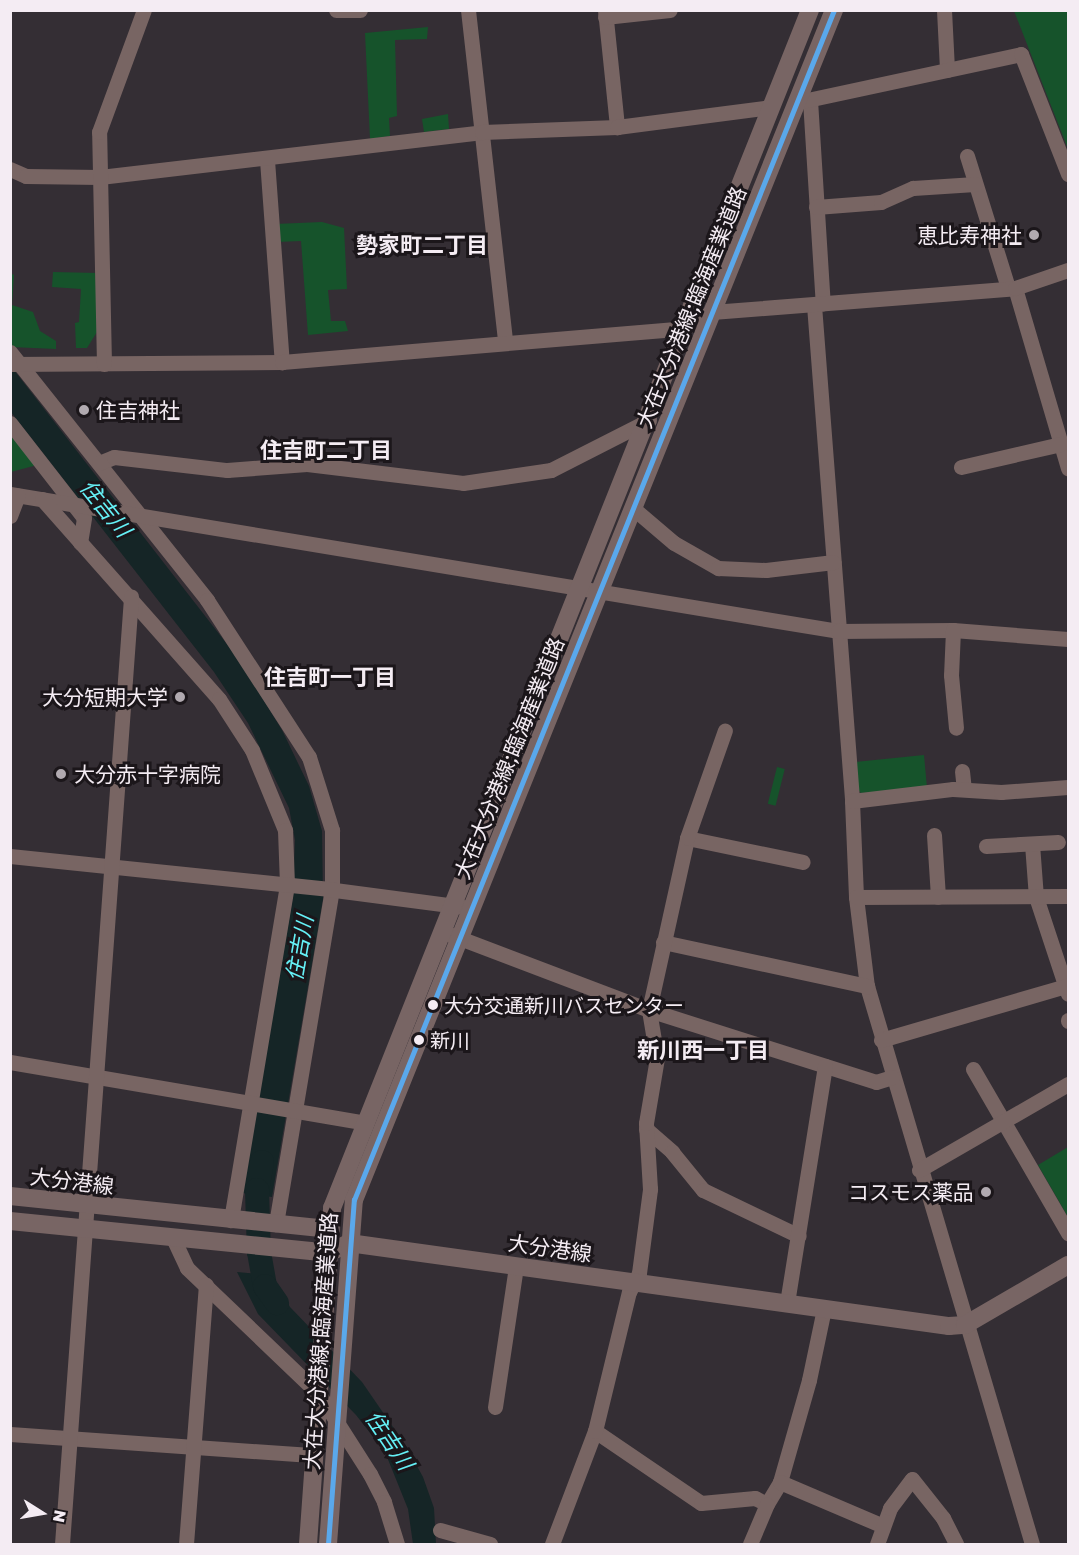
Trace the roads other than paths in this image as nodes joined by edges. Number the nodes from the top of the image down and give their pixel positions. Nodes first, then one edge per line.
1 (144, 10) edge
2 (360, 10) edge
3 (468, 10) edge
4 (670, 10) edge
5 (834, 10) edge
6 (944, 10) edge
7 (340, 11) edge
8 (806, 12) edge
9 (605, 14) edge
10 (947, 70) junction
11 (804, 101) junction
12 (771, 108) junction
13 (617, 127) junction
14 (482, 132) junction
15 (967, 156) dead end
16 (267, 160) junction
17 (10, 169) edge
18 (1068, 174) edge
19 (100, 177) junction
20 (975, 184) junction
21 (816, 207) junction
22 (1068, 270) edge
23 (1012, 288) junction
24 (819, 305) junction
25 (712, 312) junction
26 (684, 328) junction
27 (505, 342) junction
28 (14, 361) edge
29 (282, 362) junction
30 (104, 364) junction
31 (649, 420) junction
32 (10, 423) edge
33 (1062, 423) edge
34 (1061, 444) junction
35 (99, 463) junction
36 (961, 467) dead end
37 (1068, 468) edge
38 (14, 495) edge
39 (42, 499) junction
40 (77, 505) junction
41 (633, 509) junction
42 (136, 514) junction
43 (10, 516) edge
44 (80, 543) junction
45 (834, 562) junction
46 (578, 588) junction
47 (600, 592) junction
48 (131, 597) junction
49 (952, 630) junction
50 (838, 631) junction
51 (1068, 639) edge
52 (956, 728) dead end
53 (725, 730) dead end
54 (962, 771) dead end
55 (1068, 788) edge
56 (964, 789) junction
57 (852, 801) junction
58 (934, 835) dead end
59 (687, 838) junction
60 (1058, 842) dead end
61 (1032, 844) junction
62 (986, 846) dead end
63 (10, 856) edge
64 (803, 862) dead end
65 (112, 868) junction
66 (289, 885) junction
67 (330, 889) junction
68 (1068, 896) edge
69 (856, 897) junction
70 (938, 897) junction
71 (1036, 897) junction
72 (453, 903) junction
73 (472, 910) junction
74 (442, 931) junction
75 (461, 939) junction
76 (663, 942) junction
77 (867, 986) junction
78 (1067, 990) edge
79 (649, 1010) junction
80 (881, 1040) junction
81 (10, 1062) edge
82 (825, 1066) junction
83 (973, 1069) dead end
84 (892, 1077) junction
85 (98, 1078) junction
86 (1068, 1084) edge
87 (253, 1104) junction
88 (292, 1110) junction
89 (1003, 1121) junction
90 (366, 1123) junction
91 (646, 1129) junction
92 (919, 1170) junction
93 (10, 1196) edge
94 (89, 1206) junction
95 (233, 1220) junction
96 (10, 1221) edge
97 (274, 1224) junction
98 (330, 1229) junction
99 (87, 1230) junction
100 (1068, 1233) edge
101 (800, 1236) junction
102 (173, 1238) junction
103 (349, 1244) junction
104 (328, 1253) junction
105 (1068, 1264) edge
106 (516, 1266) junction
107 (635, 1283) junction
108 (206, 1285) junction
109 (787, 1303) junction
110 (824, 1309) junction
111 (965, 1325) junction
112 (319, 1387) junction
113 (495, 1407) dead end
114 (337, 1425) junction
115 (595, 1431) junction
116 (10, 1434) edge
117 (70, 1438) junction
118 (193, 1447) junction
119 (314, 1455) junction
120 (780, 1482) junction
121 (767, 1504) junction
122 (883, 1526) junction
123 (440, 1530) dead end
124 (62, 1545) edge
125 (186, 1545) edge
126 (308, 1545) edge
127 (327, 1545) edge
128 (397, 1545) edge
129 (490, 1545) edge
130 (552, 1545) edge
131 (750, 1545) edge
132 (877, 1545) edge
133 (956, 1545) edge
134 (1032, 1545) edge

1 - 19 street
2 - 7 street
3 - 14 street
4 - 9 street
5 - 11 main road, 大在大分港線;臨海産業道路
6 - 10 street
8 - 12 main road, 大在大分港線;臨海産業道路
9 - 13 street
10 - 11 street
10 - 18 street
11 - 21 street
11 - 25 main road, 大在大分港線;臨海産業道路
12 - 13 street
12 - 26 main road, 大在大分港線;臨海産業道路
13 - 14 street
14 - 16 street
14 - 27 street
15 - 20 street
16 - 19 street
16 - 29 street
17 - 19 street
19 - 30 street
20 - 21 street
20 - 23 street
21 - 24 street
22 - 23 street
23 - 24 street
23 - 33 street
24 - 25 street
24 - 45 street
25 - 26 street
25 - 41 main road, 大在大分港線;臨海産業道路
26 - 27 street
26 - 31 main road, 大在大分港線;臨海産業道路
27 - 29 street
28 - 30 street
28 - 35 street
29 - 30 street
31 - 35 street
31 - 46 main road, 大在大分港線;臨海産業道路
32 - 40 street
33 - 34 street
34 - 36 street
34 - 37 street
35 - 42 street
38 - 39 street
38 - 43 street
39 - 40 street
39 - 44 street
40 - 42 street
40 - 44 street
41 - 45 street
41 - 47 main road, 大在大分港線;臨海産業道路
42 - 46 street
42 - 67 street
44 - 48 street
45 - 50 street
46 - 47 street
46 - 72 main road, 大在大分港線;臨海産業道路
47 - 50 street
47 - 73 main road, 大在大分港線;臨海産業道路
48 - 65 street
48 - 66 street
49 - 50 street
49 - 51 street
49 - 52 street
50 - 57 street
53 - 59 street
54 - 56 street
55 - 56 street
56 - 57 street
57 - 69 street
58 - 70 street
59 - 64 street
59 - 76 street
60 - 61 street
61 - 62 street
61 - 71 street
63 - 65 street
65 - 66 street
65 - 85 street
66 - 67 street
66 - 87 street
67 - 72 street
67 - 88 street
68 - 71 street
69 - 70 street
69 - 77 street
70 - 71 street
71 - 78 street
72 - 73 street
72 - 74 main road, 大在大分港線;臨海産業道路
73 - 75 main road, 大在大分港線;臨海産業道路
74 - 75 street
74 - 90 main road, 大在大分港線;臨海産業道路
75 - 79 street
75 - 103 main road, 大在大分港線;臨海産業道路
76 - 77 street
76 - 79 street
77 - 80 street
78 - 80 street
79 - 82 street
79 - 91 street
80 - 84 street
81 - 85 street
82 - 84 street
82 - 101 street
83 - 89 street
84 - 92 street
85 - 87 street
85 - 94 street
86 - 89 street
87 - 88 street
87 - 95 street
88 - 90 street
88 - 97 street
89 - 92 street
89 - 100 street
90 - 98 main road, 大在大分港線;臨海産業道路
91 - 101 street
91 - 107 street
92 - 111 street
93 - 94 main road, 大分港線
94 - 95 main road, 大分港線
94 - 99 street
95 - 97 main road, 大分港線
96 - 99 main road
97 - 98 main road, 大分港線
98 - 103 main road
98 - 104 main road, 大在大分港線;臨海産業道路
99 - 102 main road
99 - 117 street
101 - 109 street
102 - 104 main road
102 - 108 street
103 - 104 main road
103 - 106 main road, 大分港線
103 - 114 main road, 大在大分港線;臨海産業道路
104 - 112 main road, 大在大分港線;臨海産業道路
105 - 111 main road
106 - 107 main road, 大分港線
106 - 113 street
107 - 109 main road, 大分港線
107 - 115 street
108 - 112 street
108 - 118 street
109 - 110 main road, 大分港線
110 - 111 main road, 大分港線
110 - 120 street
111 - 134 street
112 - 114 street
112 - 119 main road, 大在大分港線;臨海産業道路
114 - 127 main road, 大在大分港線;臨海産業道路
114 - 128 street
115 - 121 street
115 - 130 street
116 - 117 street
117 - 118 street
117 - 124 street
118 - 119 street
118 - 125 street
119 - 126 main road, 大在大分港線;臨海産業道路
120 - 121 street
120 - 122 street
121 - 131 street
122 - 132 street
122 - 133 street
123 - 129 street

